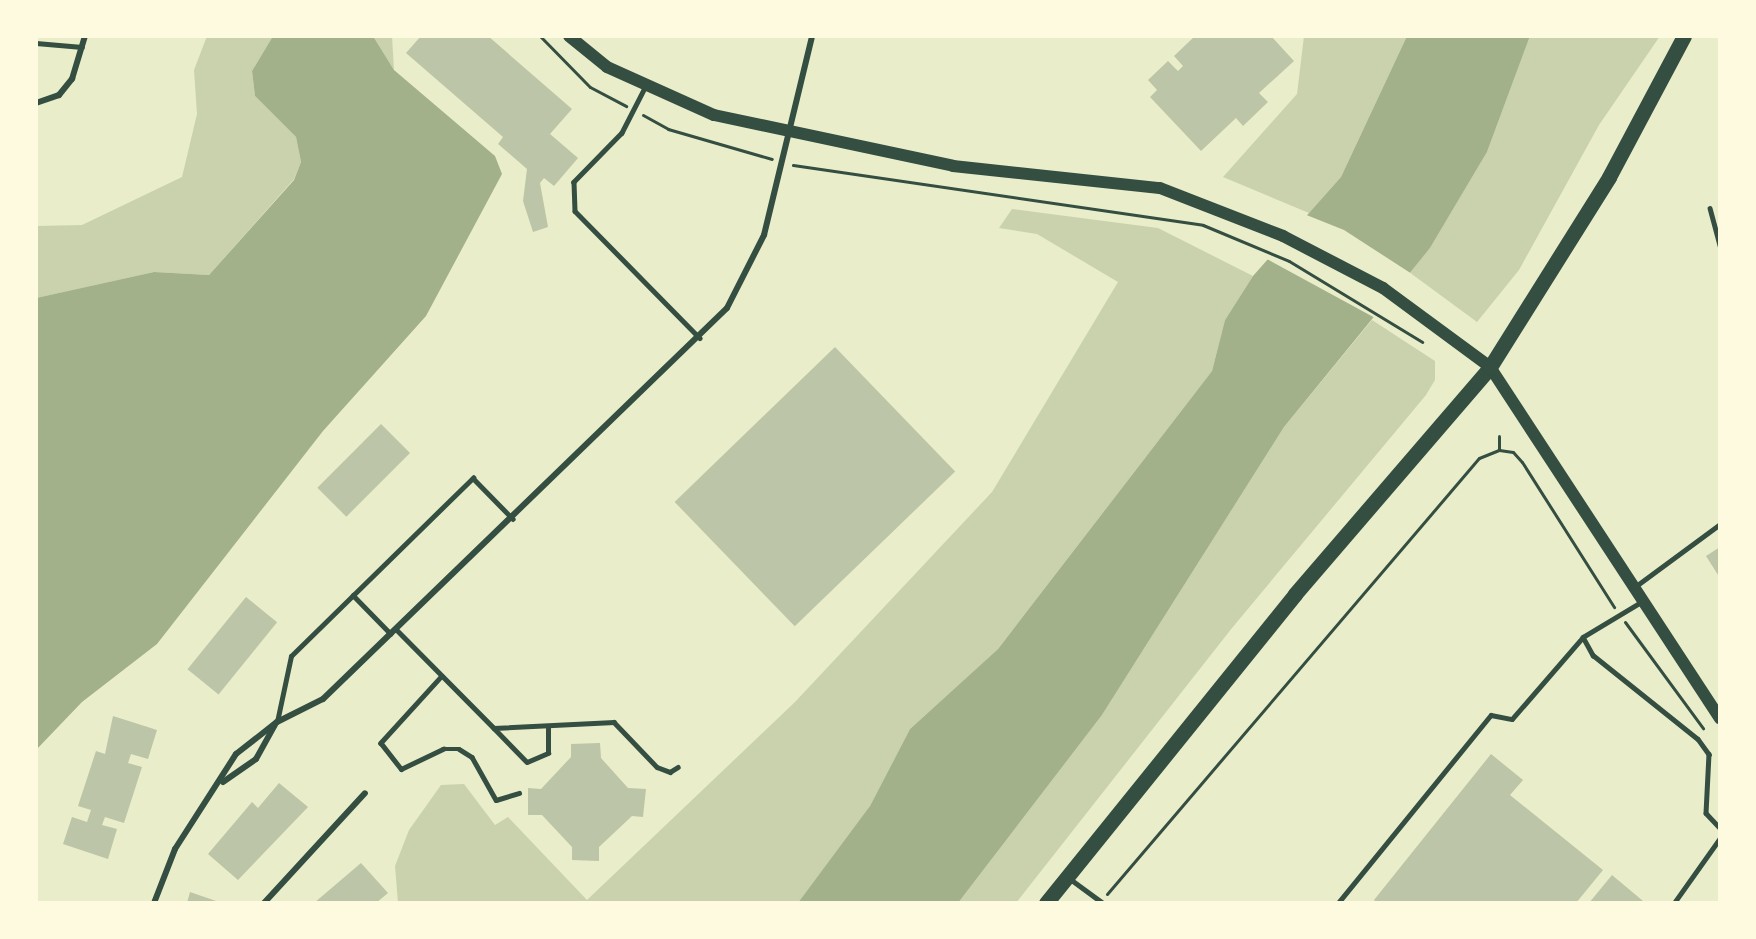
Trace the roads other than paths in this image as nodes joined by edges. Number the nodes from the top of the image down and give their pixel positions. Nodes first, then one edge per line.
1 (85, 36) edge
2 (569, 36) edge
3 (812, 36) edge
4 (1684, 36) edge
5 (36, 43) edge
6 (82, 47) junction
7 (645, 86) junction
8 (36, 103) edge
9 (790, 134) junction
10 (1710, 208) dead end
11 (1720, 246) edge
12 (700, 338) junction
13 (1490, 367) junction
14 (513, 519) junction
15 (1720, 524) edge
16 (1634, 587) junction
17 (353, 595) junction
18 (1643, 601) junction
19 (395, 633) junction
20 (1583, 637) junction
21 (442, 676) junction
22 (1720, 718) edge
23 (277, 722) junction
24 (548, 727) junction
25 (494, 728) junction
26 (678, 767) dead end
27 (221, 783) junction
28 (365, 793) dead end
29 (519, 793) dead end
30 (1720, 828) edge
31 (1720, 838) edge
32 (1067, 877) junction
33 (1102, 902) edge
34 (154, 903) edge
35 (264, 903) edge
36 (1046, 903) edge
37 (1338, 903) edge
38 (1674, 903) edge

1 - 6 street
2 - 7 main road
3 - 9 street
4 - 13 main road
5 - 6 lane
6 - 8 street
7 - 9 main road
7 - 12 lane
9 - 12 street
9 - 13 main road
10 - 11 lane
12 - 14 street
13 - 16 main road
13 - 32 main road
14 - 17 lane
14 - 19 street
15 - 16 lane
16 - 18 main road
17 - 19 lane
17 - 23 lane
18 - 20 lane
18 - 22 main road
19 - 21 lane
19 - 23 street
20 - 30 lane
20 - 37 lane
21 - 25 lane
21 - 29 lane
23 - 27 street
23 - 27 street
24 - 25 lane
24 - 25 lane
24 - 26 lane
27 - 34 street
28 - 35 street
31 - 38 lane
32 - 33 lane
32 - 36 main road

